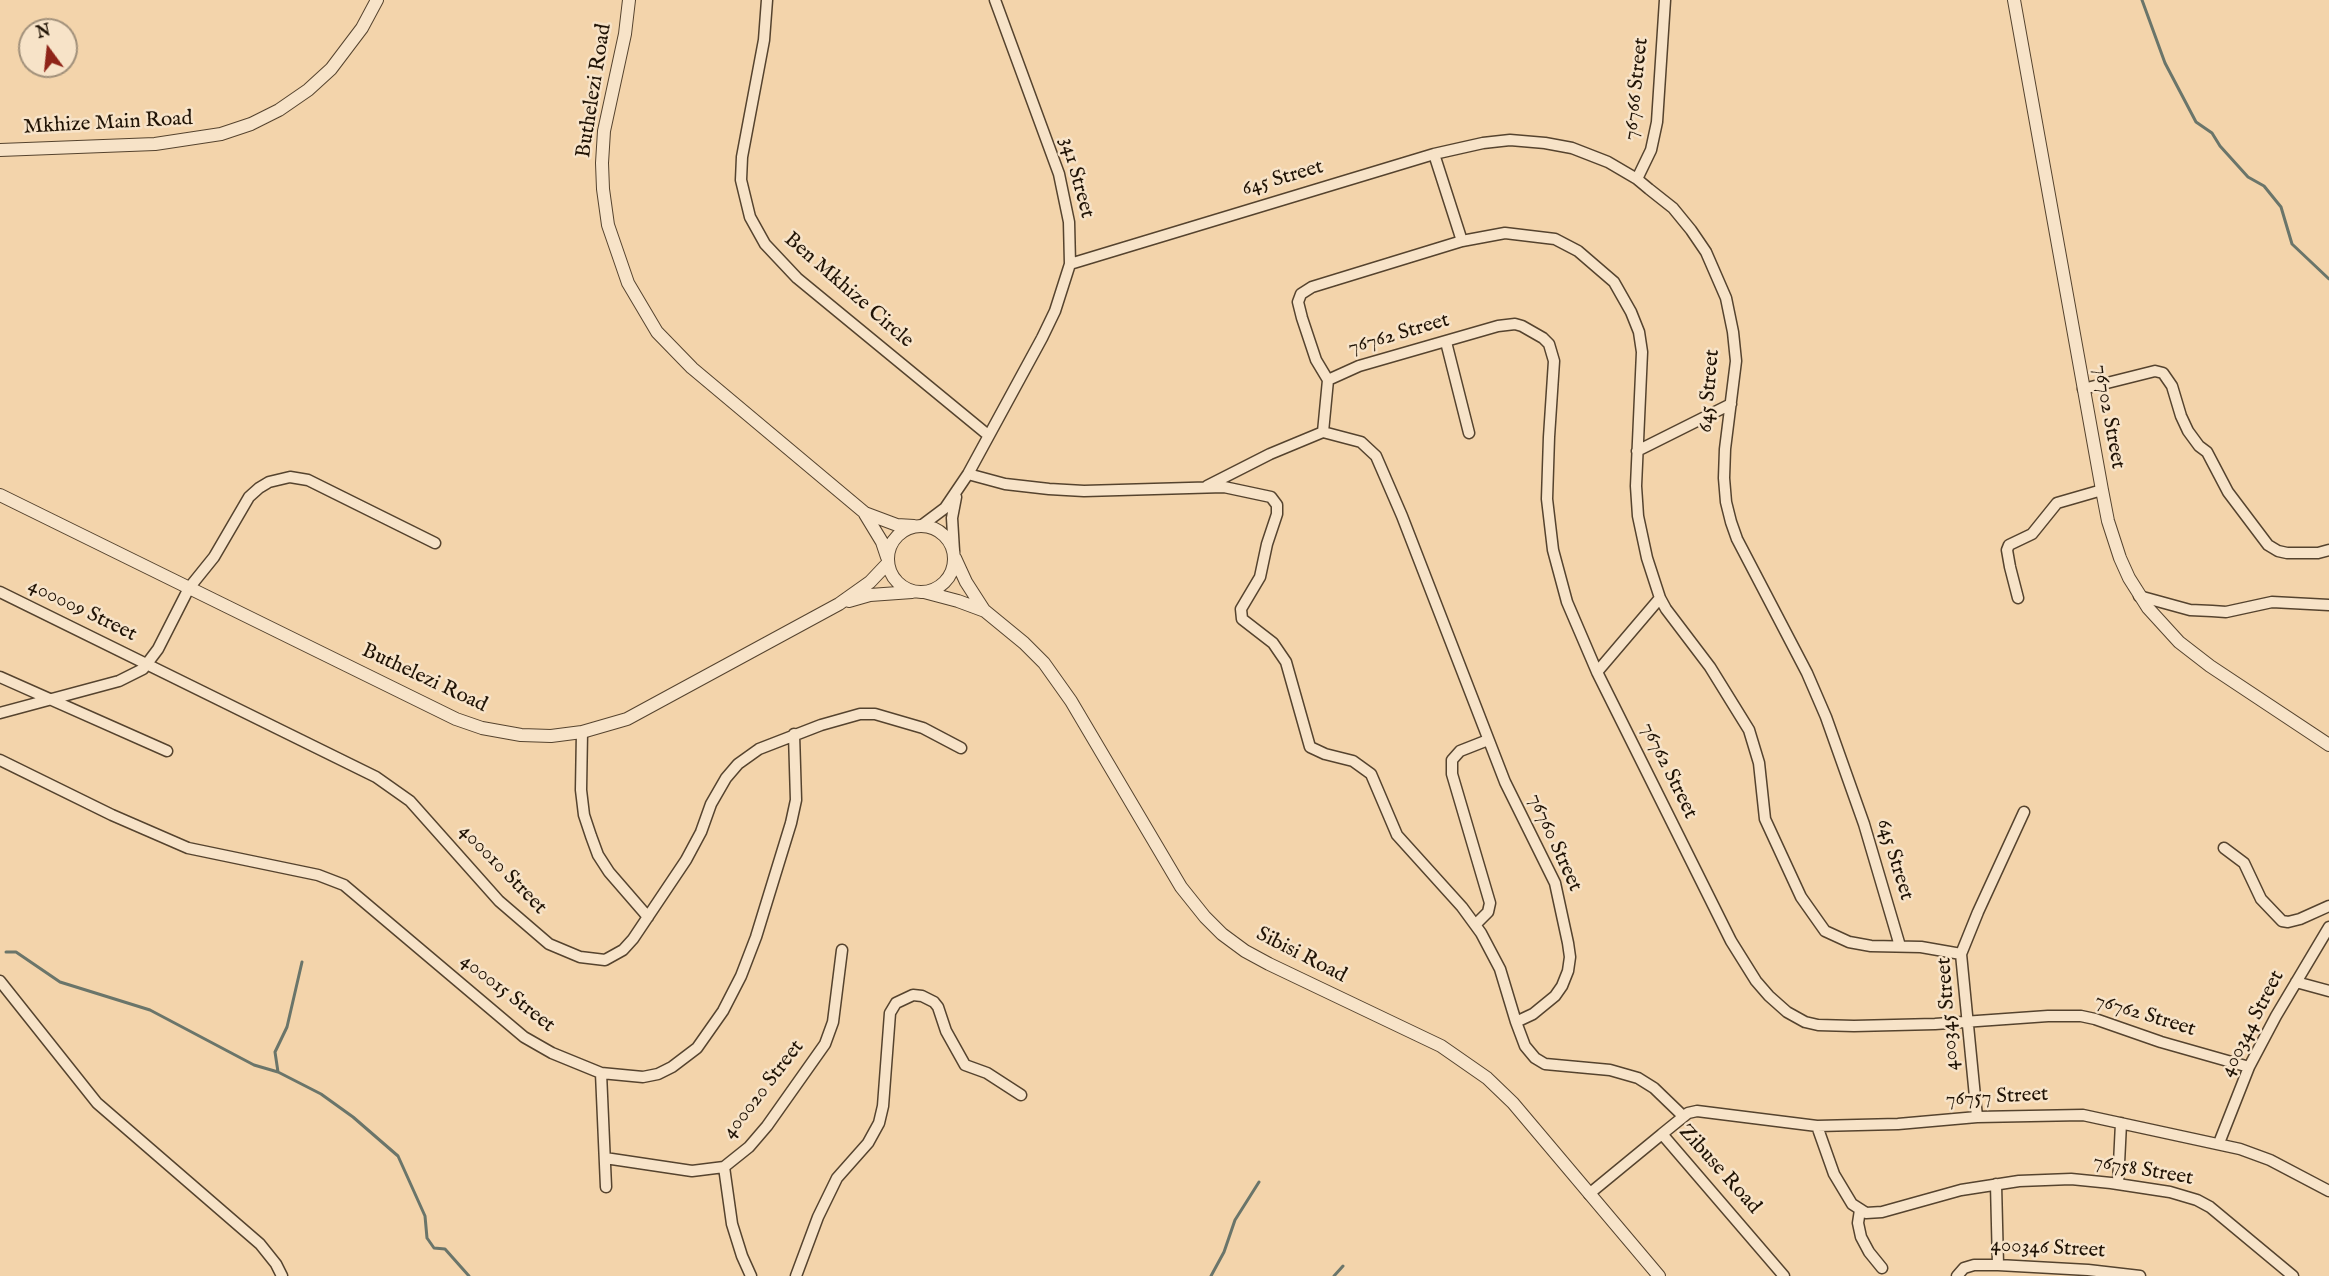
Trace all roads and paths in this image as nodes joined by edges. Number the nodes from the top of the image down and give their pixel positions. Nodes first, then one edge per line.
1 (377, 0) edge
2 (629, 0) edge
3 (767, 0) edge
4 (995, 0) edge
5 (1665, 0) edge
6 (2014, 0) edge
7 (0, 150) edge
8 (1434, 154) junction
9 (1637, 179) junction
10 (1462, 242) junction
11 (1070, 264) junction
12 (1446, 342) junction
13 (1328, 380) junction
14 (2083, 389) junction
15 (1731, 404) junction
16 (1323, 432) junction
17 (1469, 433) dead end
18 (988, 435) junction
19 (1637, 451) junction
20 (968, 474) junction
21 (1204, 487) junction
22 (2102, 490) junction
23 (957, 491) junction
24 (0, 495) edge
25 (865, 513) junction
26 (918, 526) junction
27 (435, 543) dead end
28 (2329, 550) edge
29 (954, 554) junction
30 (888, 560) junction
31 (189, 588) junction
32 (0, 592) edge
33 (920, 592) junction
34 (2139, 596) junction
35 (1660, 598) junction
36 (2018, 598) dead end
37 (839, 604) junction
38 (2329, 605) edge
39 (985, 611) junction
40 (147, 665) junction
41 (1597, 672) junction
42 (0, 677) edge
43 (50, 699) junction
44 (0, 713) edge
45 (582, 732) junction
46 (794, 734) junction
47 (1488, 740) junction
48 (2329, 745) edge
49 (961, 748) dead end
50 (167, 751) dead end
51 (0, 760) edge
52 (2024, 812) dead end
53 (2224, 848) dead end
54 (2329, 906) edge
55 (648, 917) junction
56 (1475, 925) junction
57 (2329, 927) edge
58 (1900, 946) junction
59 (842, 950) dead end
60 (1961, 954) junction
61 (0, 981) edge
62 (2295, 982) junction
63 (2329, 991) edge
64 (1516, 1022) junction
65 (1968, 1022) junction
66 (2249, 1067) junction
67 (602, 1073) junction
68 (1022, 1095) dead end
69 (1683, 1116) junction
70 (1977, 1118) junction
71 (2121, 1123) junction
72 (1817, 1126) junction
73 (1662, 1134) junction
74 (2219, 1143) junction
75 (605, 1158) junction
76 (724, 1167) junction
77 (1996, 1184) junction
78 (2118, 1184) junction
79 (606, 1187) dead end
80 (2329, 1191) edge
81 (1589, 1194) junction
82 (1860, 1210) junction
83 (1998, 1265) junction
84 (1882, 1268) dead end
85 (282, 1276) edge
86 (751, 1276) edge
87 (796, 1276) edge
88 (1659, 1276) edge
89 (1784, 1276) edge
90 (1957, 1276) edge
91 (2140, 1276) edge
92 (2293, 1276) edge

1 - 7 street, Mkhize Main Road
2 - 25 street, Buthelezi Road
3 - 18 street, Ben Mkhize Circle
4 - 11 street, 341 Street
5 - 9 street, 76766 Street
6 - 14 street, 76702 Street
8 - 9 street, 645 Street
8 - 10 street
8 - 11 street, 645 Street
9 - 15 street, 645 Street
10 - 13 street, 76762 Street
10 - 19 street, 76762 Street
11 - 18 street, 341 Street
12 - 13 street, 76762 Street
12 - 17 street
12 - 41 street, 76762 Street
13 - 16 street
14 - 22 street, 76702 Street
14 - 28 street
15 - 19 street
15 - 58 street, 645 Street
16 - 21 street
16 - 47 street, 76760 Street
18 - 20 street, 341 Street
19 - 35 street, 76762 Street
20 - 21 street
20 - 23 street, 341 Street
21 - 56 street
22 - 34 street, 76702 Street
22 - 36 street
23 - 26 street, 341 Street
23 - 29 street, 341 Street
24 - 31 street, Buthelezi Road
25 - 26 street, Buthelezi Road
25 - 30 street, Buthelezi Road
26 - 29 street, Buthelezi Road
26 - 30 street, Buthelezi Road
27 - 31 street
29 - 33 street, Buthelezi Road
29 - 39 street, Sibisi Road
30 - 33 street, Buthelezi Road
30 - 37 street, Buthelezi Road
31 - 40 street
31 - 45 street, Buthelezi Road
32 - 40 street, 400009 Street
33 - 37 street, Buthelezi Road
33 - 39 street, Sibisi Road
34 - 38 street
34 - 48 street, 76702 Street
35 - 41 street
35 - 58 street, 76762 Street
37 - 45 street, Buthelezi Road
39 - 81 street, Sibisi Road
40 - 43 street
40 - 55 street, 400010 Street
41 - 65 street, 76762 Street
42 - 43 street
43 - 44 street
43 - 50 street
45 - 55 street
46 - 49 street, 400010 Street
46 - 55 street, 400010 Street
46 - 67 street, 400015 Street
47 - 56 street
47 - 64 street, 76760 Street
51 - 67 street, 400015 Street
52 - 60 street, 400345 Street
53 - 54 street
56 - 64 street
57 - 62 street, 400344 Street
58 - 60 street, 76762 Street
59 - 76 street, 400020 Street
60 - 65 street, 400345 Street
61 - 85 street
62 - 63 street
62 - 66 street, 400344 Street
64 - 69 street
65 - 66 street, 76762 Street
65 - 70 street, 400345 Street
66 - 74 street, 400344 Street
67 - 75 street
68 - 87 street
69 - 72 street, 76757 Street
69 - 73 street
70 - 71 street, 76757 Street
70 - 72 street, 76757 Street
71 - 74 street, 76757 Street
71 - 78 street
72 - 82 street
73 - 81 street, Zibuse Road
73 - 89 street, Zibuse Road
74 - 80 street, 76757 Street
75 - 76 street, 400020 Street
75 - 79 street
76 - 86 street
77 - 78 street, 76758 Street
77 - 82 street, 76758 Street
77 - 83 street
78 - 92 street, 76758 Street
81 - 88 street, Sibisi Road
82 - 84 street
83 - 90 street, 400346 Street
83 - 91 street, 400346 Street

